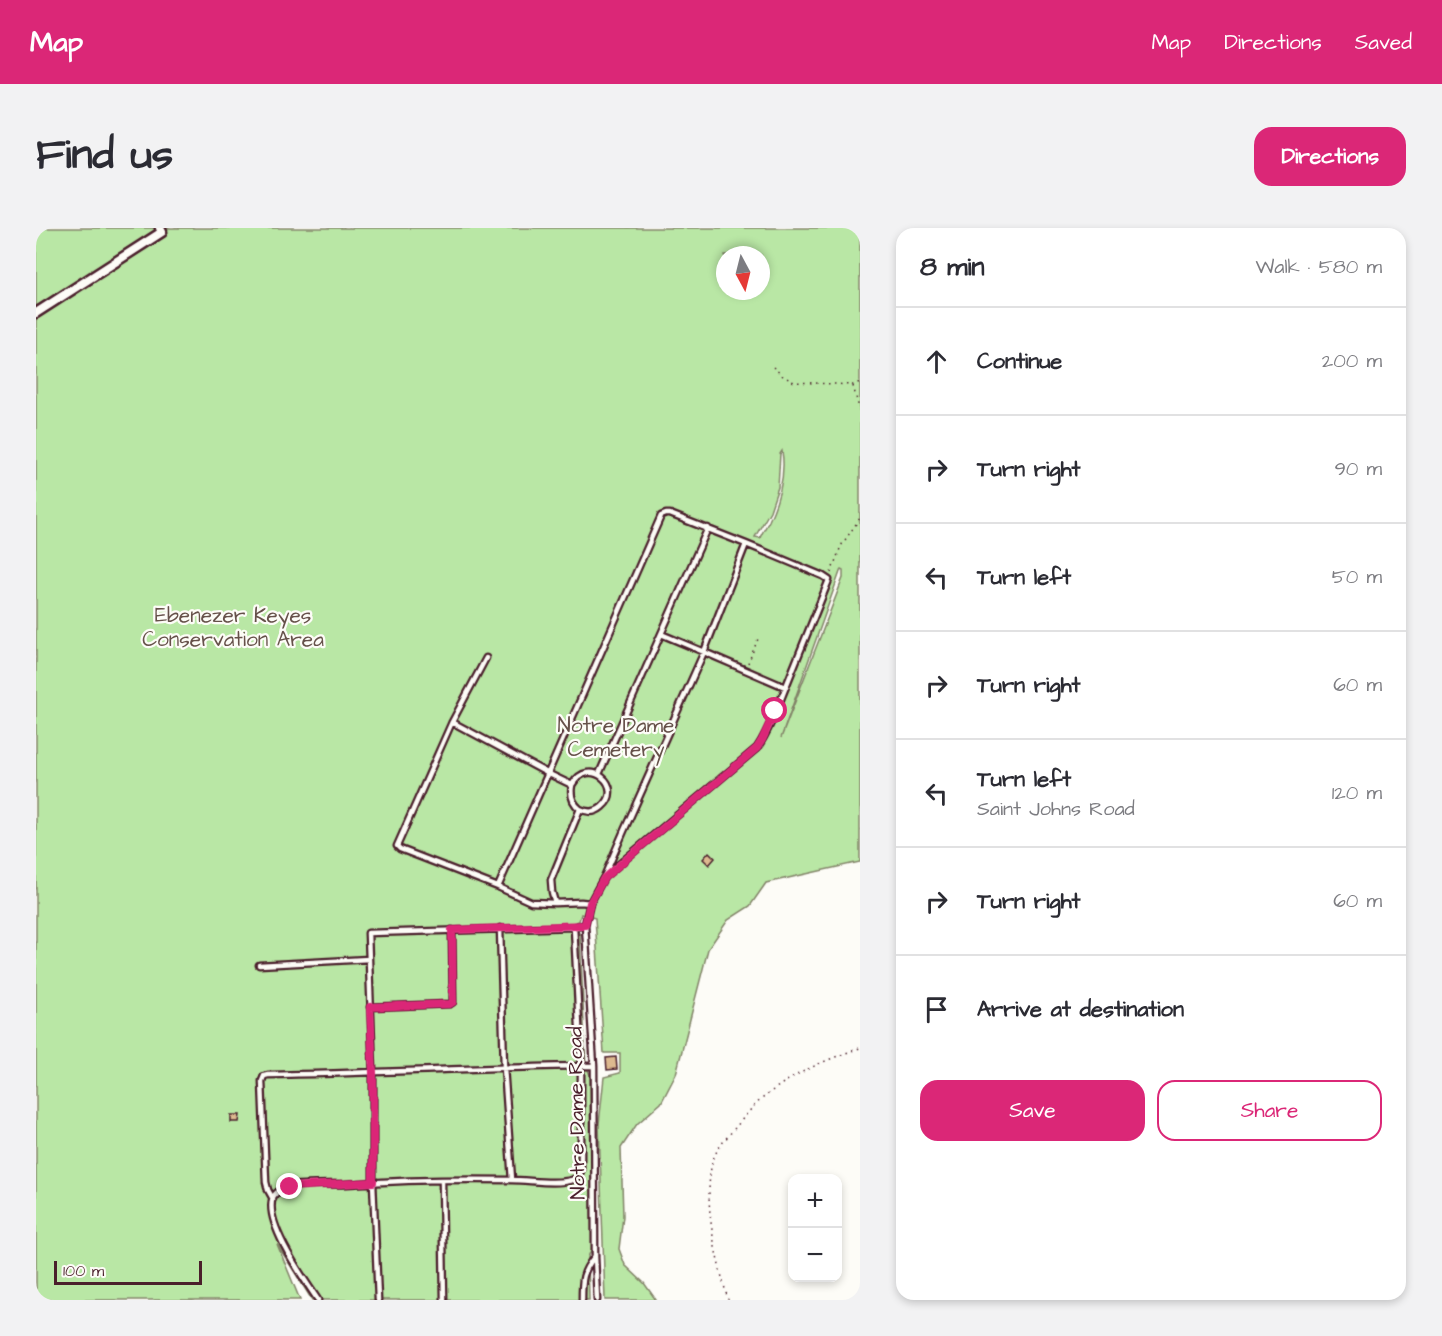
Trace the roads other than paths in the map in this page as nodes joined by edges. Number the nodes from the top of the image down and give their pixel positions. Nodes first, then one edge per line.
1 (161, 230) edge
2 (36, 313) edge
3 (708, 528) junction
4 (746, 544) junction
5 (661, 634) junction
6 (704, 652) junction
7 (486, 658) dead end
8 (786, 687) junction
9 (452, 722) junction
10 (548, 773) junction
11 (599, 774) junction
12 (572, 785) junction
13 (580, 809) junction
14 (604, 878) junction
15 (498, 887) junction
16 (555, 903) junction
17 (590, 903) junction
18 (585, 925) junction
19 (574, 927) junction
20 (500, 928) junction
21 (452, 930) junction
22 (369, 959) junction
23 (259, 965) dead end
24 (370, 1007) junction
25 (581, 1066) junction
26 (594, 1066) junction
27 (504, 1067) junction
28 (373, 1073) junction
29 (512, 1180) junction
30 (442, 1181) junction
31 (373, 1182) junction
32 (273, 1199) junction
33 (596, 1256) junction
34 (318, 1300) edge
35 (378, 1300) edge
36 (444, 1300) edge
37 (582, 1300) edge
38 (597, 1300) edge

1 - 2 street
3 - 4 lane
3 - 5 lane
3 - 10 lane
4 - 6 lane
4 - 8 lane
5 - 6 lane
5 - 11 lane
6 - 8 lane
6 - 14 lane
7 - 9 lane
8 - 14 lane
9 - 10 lane
9 - 15 lane
10 - 12 lane
10 - 15 lane
11 - 12 lane
11 - 13 lane
12 - 13 lane
13 - 16 lane
14 - 17 lane, Notre Dame Road
15 - 16 lane
16 - 17 lane
17 - 18 lane, Notre Dame Road
18 - 19 lane
18 - 26 lane, Notre Dame Road
19 - 20 lane
19 - 25 lane
20 - 21 lane
20 - 27 lane
21 - 22 lane
21 - 24 lane
22 - 23 lane
22 - 24 lane
24 - 28 lane
25 - 26 lane
25 - 27 lane
25 - 29 lane
26 - 33 lane, Notre Dame Road
27 - 28 lane
27 - 29 lane
28 - 31 lane
28 - 32 lane
29 - 30 lane
30 - 31 lane
30 - 36 lane
31 - 32 lane
31 - 35 lane
32 - 34 lane
33 - 37 lane
33 - 38 lane, Notre Dame Road

